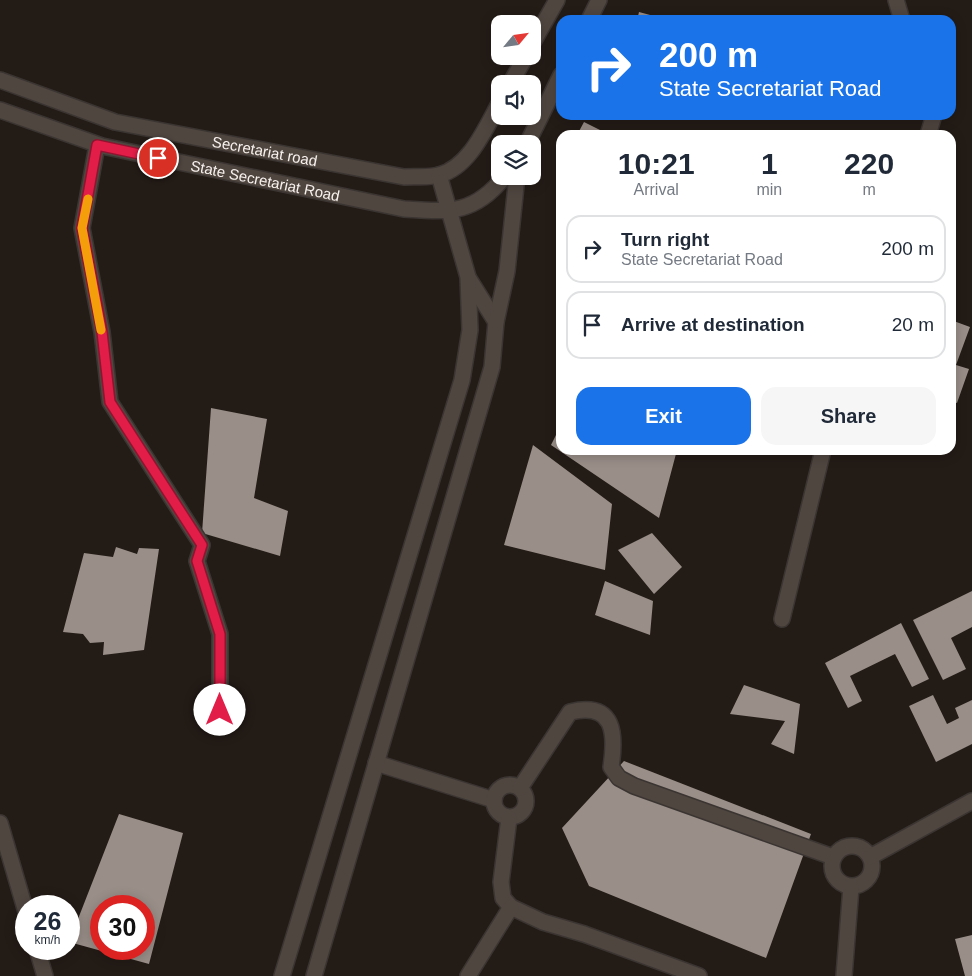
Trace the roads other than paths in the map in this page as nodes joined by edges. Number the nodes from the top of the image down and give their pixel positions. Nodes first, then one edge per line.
1 (557, 0) edge
2 (599, 0) edge
3 (896, 0) edge
4 (592, 15) edge
5 (900, 15) edge
6 (541, 28) edge
7 (0, 80) edge
8 (556, 85) edge
9 (0, 110) edge
10 (491, 118) edge
11 (531, 135) edge
12 (97, 145) junction
13 (439, 175) junction
14 (495, 185) edge
15 (516, 185) edge
16 (448, 212) junction
17 (468, 277) junction
18 (496, 322) junction
19 (822, 455) edge
20 (782, 619) dead end
21 (220, 710) dead end
22 (376, 762) junction
23 (520, 788) junction
24 (494, 800) junction
25 (972, 801) edge
26 (509, 818) junction
27 (0, 823) edge
28 (833, 857) junction
29 (870, 857) junction
30 (851, 886) junction
31 (21, 895) edge
32 (511, 908) junction
33 (40, 960) edge
34 (45, 976) edge
35 (282, 976) edge
36 (314, 976) edge
37 (468, 976) edge
38 (699, 976) edge
39 (844, 976) edge

1 - 6 street
2 - 4 street
3 - 5 street
7 - 13 street, Secretariat road
8 - 11 street
9 - 12 street, State Secretariat Road
10 - 13 street, Secretariat road
12 - 16 street, State Secretariat Road
12 - 21 street
13 - 16 street
14 - 16 street
15 - 18 street
16 - 17 street
17 - 18 street
17 - 35 street
18 - 22 street
19 - 20 street
22 - 24 street
22 - 36 street
23 - 24 street
23 - 26 street
23 - 28 street
24 - 26 street
25 - 29 street
26 - 32 street
27 - 31 street
28 - 29 street
28 - 30 street
29 - 30 street
30 - 39 street
32 - 37 street
32 - 38 street
33 - 34 street

